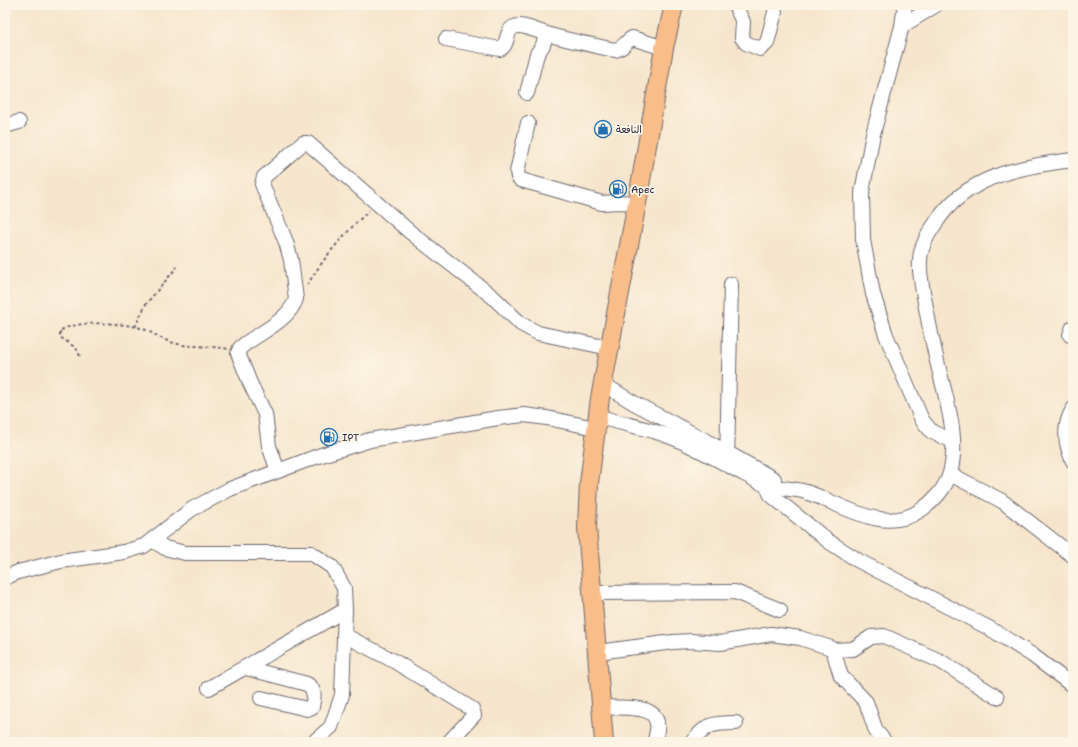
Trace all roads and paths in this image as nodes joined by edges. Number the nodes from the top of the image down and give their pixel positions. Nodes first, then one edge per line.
1 (674, 5) edge
2 (735, 5) edge
3 (905, 5) edge
4 (936, 5) edge
5 (775, 12) dead end
6 (902, 26) junction
7 (546, 34) junction
8 (446, 39) dead end
9 (664, 48) junction
10 (527, 93) dead end
11 (19, 122) dead end
12 (528, 123) dead end
13 (5, 126) edge
14 (1073, 160) edge
15 (377, 203) junction
16 (637, 203) junction
17 (177, 267) dead end
18 (731, 284) dead end
19 (296, 299) junction
20 (135, 327) junction
21 (609, 348) junction
22 (239, 352) junction
23 (80, 356) dead end
24 (603, 384) junction
25 (1073, 409) edge
26 (596, 422) junction
27 (953, 441) junction
28 (701, 445) junction
29 (727, 459) junction
30 (1073, 461) edge
31 (278, 471) junction
32 (950, 474) junction
33 (768, 481) junction
34 (152, 540) junction
35 (1073, 556) edge
36 (5, 578) edge
37 (593, 593) junction
38 (345, 610) junction
39 (780, 610) dead end
40 (344, 635) junction
41 (834, 650) junction
42 (598, 652) junction
43 (246, 668) junction
44 (1073, 686) edge
45 (209, 688) dead end
46 (997, 697) dead end
47 (261, 698) dead end
48 (602, 706) junction
49 (736, 723) dead end
50 (316, 740) dead end
51 (449, 742) edge
52 (604, 742) edge
53 (654, 742) edge
54 (692, 742) edge
55 (885, 742) edge

1 - 9 main road
2 - 5 street
3 - 6 street
4 - 6 street
6 - 27 street
7 - 8 street
7 - 9 street
7 - 10 street
9 - 16 main road
11 - 13 street
12 - 16 street
14 - 27 street
15 - 19 path
15 - 19 street
15 - 21 street
16 - 21 main road
17 - 20 path
18 - 29 street
19 - 22 street
20 - 22 path
20 - 23 path
21 - 24 main road
22 - 31 street
24 - 26 main road
24 - 28 street
25 - 30 street
26 - 28 street
26 - 31 street
26 - 37 main road
27 - 32 street
28 - 29 street
29 - 33 street
31 - 34 street
32 - 33 street
32 - 35 street
33 - 44 street
34 - 36 street
34 - 38 street
37 - 39 street
37 - 42 main road
38 - 40 street
38 - 43 street
40 - 50 street
40 - 51 street
41 - 42 street
41 - 46 street
41 - 55 street
42 - 48 main road
43 - 45 street
43 - 47 street
48 - 52 main road
48 - 53 street
49 - 54 street

